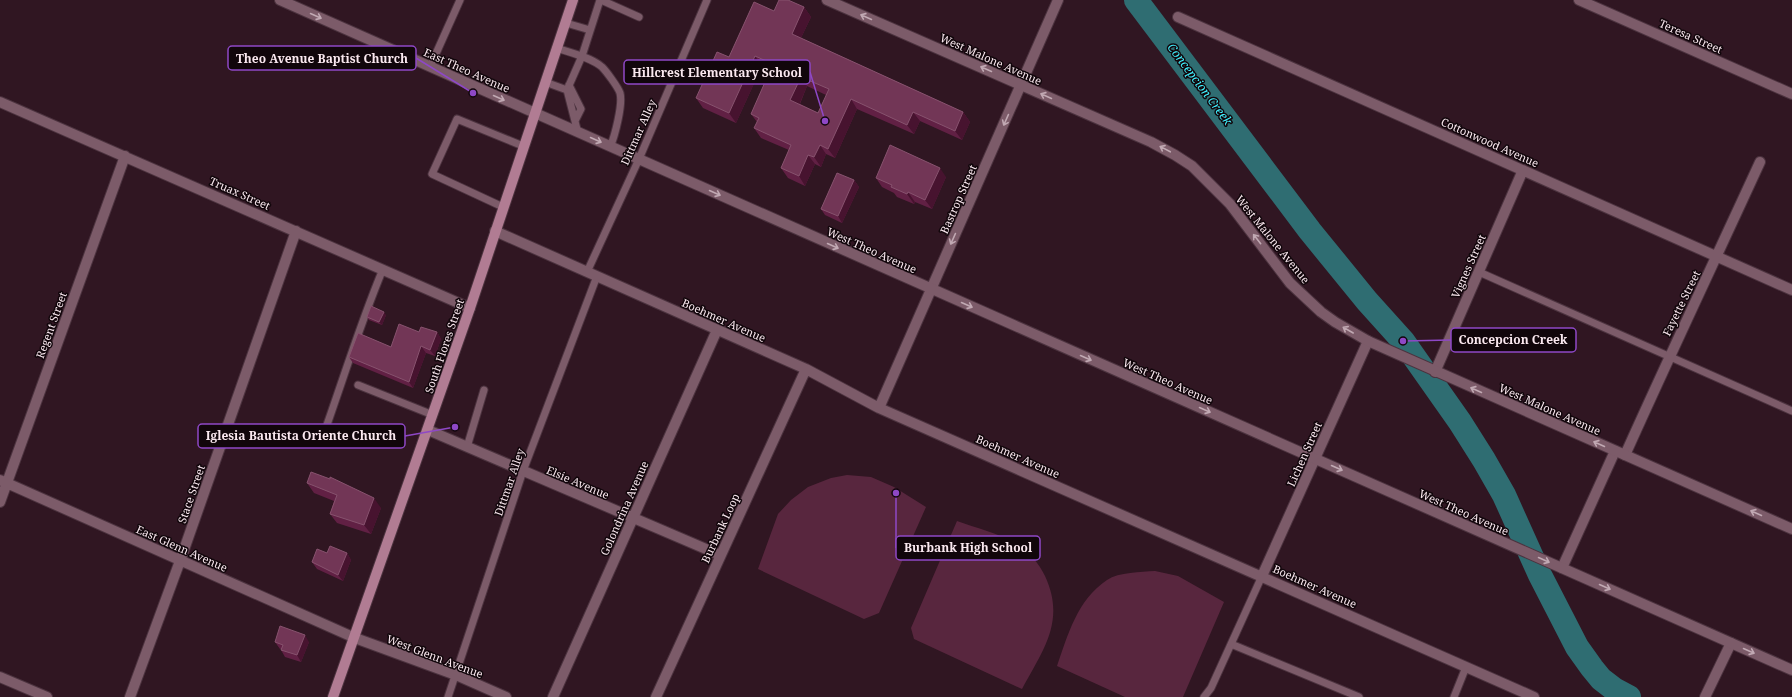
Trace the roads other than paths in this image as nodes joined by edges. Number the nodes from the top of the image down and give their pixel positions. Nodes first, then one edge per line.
1 (280, 0) edge
2 (460, 0) edge
3 (573, 0) edge
4 (600, 0) edge
5 (707, 0) edge
6 (828, 0) edge
7 (1058, 0) edge
8 (1579, 0) edge
9 (639, 17) dead end
10 (1178, 17) dead end
11 (566, 23) junction
12 (590, 30) junction
13 (556, 48) junction
14 (582, 56) junction
15 (430, 67) junction
16 (545, 82) junction
17 (1021, 85) junction
18 (568, 88) junction
19 (1792, 94) edge
20 (0, 102) edge
21 (534, 114) junction
22 (578, 133) junction
23 (523, 146) junction
24 (610, 147) junction
25 (125, 156) junction
26 (639, 159) junction
27 (1760, 162) dead end
28 (1524, 170) junction
29 (503, 206) junction
30 (296, 231) junction
31 (495, 231) junction
32 (1717, 257) junction
33 (383, 269) junction
34 (587, 272) junction
35 (1479, 272) junction
36 (598, 276) junction
37 (932, 289) junction
38 (1792, 290) edge
39 (470, 308) junction
40 (717, 330) junction
41 (1368, 341) junction
42 (1669, 357) junction
43 (806, 369) junction
44 (1435, 372) junction
45 (358, 385) dead end
46 (484, 390) dead end
47 (879, 408) junction
48 (1792, 411) edge
49 (433, 415) junction
50 (428, 430) junction
51 (323, 436) dead end
52 (467, 447) junction
53 (1615, 451) junction
54 (1625, 455) junction
55 (1315, 459) junction
56 (523, 471) junction
57 (3, 481) edge
58 (0, 502) edge
59 (632, 518) junction
60 (1792, 528) edge
61 (720, 555) junction
62 (180, 561) junction
63 (1565, 569) junction
64 (1262, 576) junction
65 (355, 638) junction
66 (1731, 643) junction
67 (1231, 644) junction
68 (1466, 667) junction
69 (1792, 670) edge
70 (456, 675) junction
71 (0, 676) edge
72 (47, 697) edge
73 (130, 697) edge
74 (333, 697) edge
75 (448, 697) edge
76 (506, 697) edge
77 (553, 697) edge
78 (656, 697) edge
79 (1204, 697) edge
80 (1359, 697) edge
81 (1454, 697) edge
82 (1534, 697) edge
83 (1705, 697) edge

1 -> 15 street, East Theo Avenue
2 - 15 lane
3 - 11 main road, South Flores Street
4 - 9 lane
4 - 12 lane
5 - 26 lane, Dittmar Alley
17 -> 6 street, West Malone Avenue
7 - 17 street, Bastrop Street
8 - 19 street, Teresa Street
10 - 28 street, Cottonwood Avenue
11 - 12 lane
11 - 13 main road, South Flores Street
12 - 14 lane
13 - 14 lane
13 - 16 main road, South Flores Street
14 - 18 lane
14 - 24 lane
15 -> 21 street, East Theo Avenue
16 - 18 lane
16 - 21 main road, South Flores Street
17 -> 37 street, Bastrop Street
41 -> 17 street, West Malone Avenue
18 - 22 lane
20 - 25 street, Truax Street
21 - 22 street, West Theo Avenue
21 - 23 main road, South Flores Street
22 -> 24 street, West Theo Avenue
23 - 29 main road, South Flores Street
23 - 29 lane
24 - 26 street, West Theo Avenue
25 - 30 street, Truax Street
25 - 57 street, Regent Street
26 - 34 lane, Dittmar Alley
26 -> 37 street, West Theo Avenue
27 - 32 street, Fayette Street
28 - 32 street, Cottonwood Avenue
28 - 35 street, Vignes Street
29 - 31 main road, South Flores Street
30 - 33 street, Truax Street
30 - 62 street, Stace Street
31 - 34 street, Boehmer Avenue
31 - 39 main road, South Flores Street
32 - 38 street, Cottonwood Avenue
32 - 42 street, Fayette Street
33 - 39 street, Truax Street
33 - 51 lane
34 - 36 street, Boehmer Avenue
35 - 42 lane
35 - 44 street, Vignes Street
36 - 40 street, Boehmer Avenue
36 - 56 lane, Dittmar Alley
37 - 47 street, Bastrop Street
37 -> 55 street, West Theo Avenue
39 - 49 main road, South Flores Street
40 - 43 street, Boehmer Avenue
40 - 59 street, Golondrina Avenue
41 - 44 street, West Malone Avenue
41 - 55 street, Lichen Street
42 - 48 lane
42 - 54 street, Fayette Street
43 - 47 street, Boehmer Avenue
43 - 61 street, Burbank Loop
53 -> 44 street, West Malone Avenue
45 - 49 lane
46 - 52 lane
47 - 64 street, Boehmer Avenue
49 - 50 main road, South Flores Street
50 - 52 street, Elsie Avenue
50 - 65 main road, South Flores Street
52 - 56 street, Elsie Avenue
53 - 54 street, West Malone Avenue
53 - 63 street
60 -> 54 street, West Malone Avenue
55 -> 63 street, West Theo Avenue
55 - 64 street, Lichen Street
56 - 59 street, Elsie Avenue
56 - 70 lane, Dittmar Alley
57 - 58 street, Regent Street
57 - 62 street, East Glenn Avenue
59 - 61 street, Elsie Avenue
59 - 77 street, Golondrina Avenue
61 - 78 street, Burbank Loop
62 - 65 street, East Glenn Avenue
62 - 73 street, Stace Street
63 -> 66 street, West Theo Avenue
64 - 67 lane
64 - 68 street, Boehmer Avenue
65 - 70 street, West Glenn Avenue
65 - 74 main road, South Flores Street
66 -> 69 street, West Theo Avenue
66 - 83 street
67 - 79 lane
67 - 80 lane
68 - 81 lane
68 - 82 street, Boehmer Avenue
70 - 75 lane, Dittmar Alley
70 - 76 street, West Glenn Avenue
71 - 72 street

